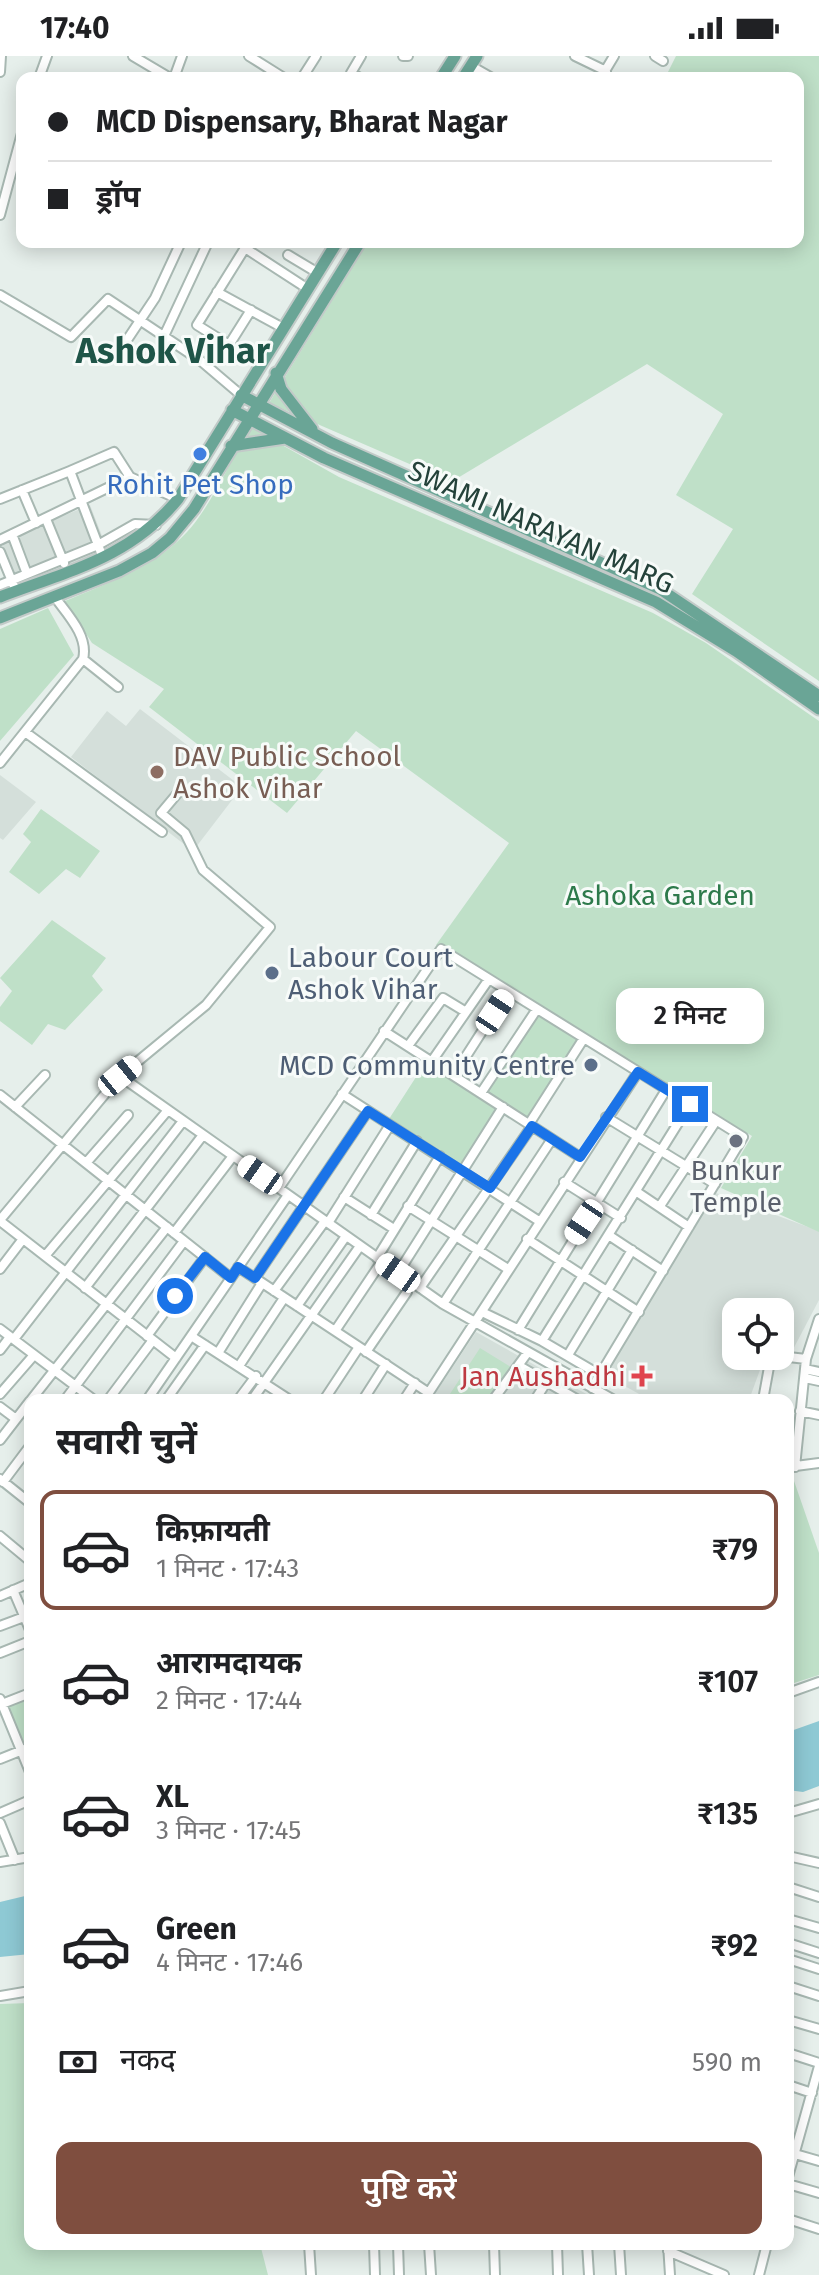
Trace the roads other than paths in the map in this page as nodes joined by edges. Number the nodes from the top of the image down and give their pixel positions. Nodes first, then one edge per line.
1 (1, 56) edge
2 (133, 56) edge
3 (249, 56) edge
4 (575, 56) edge
5 (0, 72) edge
6 (161, 72) edge
7 (274, 72) edge
8 (602, 72) edge
9 (16, 155) edge
10 (0, 215) edge
11 (178, 248) edge
12 (205, 248) edge
13 (333, 248) edge
14 (356, 248) edge
15 (288, 255) dead end
16 (318, 273) junction
17 (308, 289) junction
18 (217, 292) junction
19 (0, 295) edge
20 (251, 310) junction
21 (142, 320) junction
22 (283, 328) junction
23 (165, 334) junction
24 (125, 343) dead end
25 (276, 373) junction
26 (241, 395) junction
27 (257, 405) junction
28 (232, 410) junction
29 (249, 419) junction
30 (318, 436) junction
31 (285, 438) junction
32 (231, 446) junction
33 (70, 471) junction
34 (130, 477) junction
35 (22, 490) junction
36 (0, 499) edge
37 (178, 499) junction
38 (83, 503) junction
39 (46, 519) junction
40 (36, 523) junction
41 (157, 525) junction
42 (12, 534) junction
43 (0, 540) edge
44 (98, 545) junction
45 (0, 552) edge
46 (103, 558) junction
47 (65, 566) junction
48 (27, 574) junction
49 (0, 585) edge
50 (14, 586) junction
51 (54, 596) junction
52 (0, 597) edge
53 (0, 618) edge
54 (83, 659) junction
55 (118, 687) dead end
56 (819, 696) edge
57 (819, 709) edge
58 (25, 732) junction
59 (0, 763) edge
60 (182, 788) dead end
61 (162, 832) dead end
62 (489, 979) junction
63 (508, 991) junction
64 (537, 1009) junction
65 (466, 1012) junction
66 (384, 1031) junction
67 (584, 1038) junction
68 (408, 1046) junction
69 (432, 1061) junction
70 (638, 1072) junction
71 (45, 1075) dead end
72 (454, 1075) junction
73 (120, 1076) junction
74 (666, 1090) junction
75 (481, 1093) junction
76 (342, 1094) junction
77 (0, 1095) edge
78 (690, 1104) junction
79 (15, 1107) junction
80 (503, 1107) junction
81 (168, 1110) junction
82 (368, 1111) junction
83 (128, 1115) dead end
84 (606, 1117) junction
85 (183, 1121) junction
86 (716, 1121) junction
87 (390, 1125) junction
88 (531, 1125) junction
89 (203, 1135) junction
90 (638, 1135) junction
91 (552, 1139) junction
92 (417, 1141) junction
93 (63, 1145) junction
94 (663, 1150) junction
95 (233, 1156) junction
96 (440, 1156) junction
97 (580, 1157) junction
98 (86, 1163) junction
99 (686, 1167) junction
100 (463, 1172) junction
101 (108, 1181) junction
102 (564, 1182) junction
103 (715, 1184) junction
104 (279, 1188) junction
105 (490, 1188) junction
106 (637, 1192) junction
107 (126, 1194) junction
108 (288, 1195) junction
109 (344, 1197) junction
110 (510, 1202) junction
111 (597, 1203) junction
112 (304, 1206) junction
113 (408, 1206) junction
114 (660, 1206) junction
115 (146, 1211) junction
116 (371, 1215) junction
117 (621, 1218) junction
118 (0, 1220) edge
119 (539, 1221) junction
120 (326, 1222) junction
121 (432, 1223) junction
122 (689, 1227) junction
123 (394, 1229) junction
124 (171, 1230) junction
125 (346, 1236) junction
126 (610, 1236) junction
127 (454, 1237) junction
128 (23, 1239) junction
129 (527, 1239) junction
130 (184, 1241) junction
131 (360, 1246) junction
132 (632, 1250) junction
133 (477, 1251) junction
134 (45, 1256) junction
135 (205, 1257) junction
136 (559, 1259) junction
137 (380, 1260) junction
138 (238, 1267) junction
139 (0, 1269) edge
140 (508, 1269) junction
141 (663, 1271) junction
142 (65, 1272) junction
143 (398, 1273) junction
144 (584, 1275) junction
145 (231, 1278) junction
146 (258, 1280) junction
147 (85, 1288) junction
148 (420, 1288) junction
149 (608, 1290) junction
150 (274, 1291) junction
151 (407, 1292) dead end
152 (284, 1298) junction
153 (105, 1304) junction
154 (443, 1304) junction
155 (297, 1306) junction
156 (482, 1312) junction
157 (639, 1312) junction
158 (311, 1315) junction
159 (819, 1319) edge
160 (127, 1320) junction
161 (474, 1322) junction
162 (0, 1329) edge
163 (518, 1330) junction
164 (335, 1331) junction
165 (816, 1334) edge
166 (191, 1336) junction
167 (12, 1338) junction
168 (150, 1338) junction
169 (542, 1341) junction
170 (205, 1345) junction
171 (363, 1349) junction
172 (0, 1350) edge
173 (528, 1352) junction
174 (218, 1353) junction
175 (34, 1355) junction
176 (568, 1355) junction
177 (176, 1358) junction
178 (794, 1363) edge
179 (386, 1364) junction
180 (239, 1366) junction
181 (521, 1367) junction
182 (556, 1367) junction
183 (805, 1369) junction
184 (54, 1370) junction
185 (768, 1370) edge
186 (819, 1372) edge
187 (600, 1375) junction
188 (260, 1379) junction
189 (547, 1381) junction
190 (819, 1381) edge
191 (415, 1383) junction
192 (76, 1386) junction
193 (592, 1388) junction
194 (0, 1394) edge
195 (35, 1394) edge
196 (70, 1394) edge
197 (86, 1394) edge
198 (112, 1394) edge
199 (151, 1394) edge
200 (170, 1394) edge
201 (244, 1394) edge
202 (254, 1394) edge
203 (281, 1394) edge
204 (329, 1394) edge
205 (367, 1394) edge
206 (408, 1394) edge
207 (425, 1394) edge
208 (428, 1394) edge
209 (501, 1394) edge
210 (539, 1394) edge
211 (568, 1394) edge
212 (603, 1394) edge
213 (764, 1394) edge
214 (0, 1407) edge
215 (24, 1409) edge
216 (800, 1411) junction
217 (819, 1415) edge
218 (16, 1419) junction
219 (0, 1440) edge
220 (794, 1448) edge
221 (24, 1453) edge
222 (819, 1463) edge
223 (794, 1467) edge
224 (2, 1480) edge
225 (24, 1498) edge
226 (0, 1536) edge
227 (24, 1556) edge
228 (24, 1585) edge
229 (13, 1590) junction
230 (0, 1596) edge
231 (24, 1617) joint
232 (0, 1626) edge
233 (24, 1643) edge
234 (0, 1653) edge
235 (819, 1682) edge
236 (794, 1691) edge
237 (24, 1695) edge
238 (1, 1702) edge
239 (24, 1745) edge
240 (24, 1750) edge
241 (0, 1759) edge
242 (24, 1803) edge
243 (819, 1804) edge
244 (794, 1811) edge
245 (0, 1813) edge
246 (0, 1823) edge
247 (794, 1857) edge
248 (24, 1858) edge
249 (15, 1860) junction
250 (0, 1862) edge
251 (819, 1863) edge
252 (794, 1889) edge
253 (819, 1897) edge
254 (794, 1921) edge
255 (819, 1928) edge
256 (794, 1945) edge
257 (819, 1953) edge
258 (794, 1961) edge
259 (819, 1969) edge
260 (794, 1988) edge
261 (24, 1992) edge
262 (0, 1996) edge
263 (819, 1996) edge
264 (794, 2022) edge
265 (819, 2029) edge
266 (794, 2055) edge
267 (819, 2064) edge
268 (794, 2087) edge
269 (812, 2093) junction
270 (794, 2147) edge
271 (794, 2154) edge
272 (819, 2161) edge
273 (794, 2186) edge
274 (819, 2193) edge
275 (794, 2221) edge
276 (819, 2229) edge
277 (309, 2250) edge
278 (374, 2250) edge
279 (398, 2250) edge
280 (429, 2250) edge
281 (494, 2250) edge
282 (557, 2250) edge
283 (587, 2250) edge
284 (619, 2250) edge
285 (668, 2250) edge
286 (672, 2250) edge
287 (765, 2250) edge
288 (311, 2275) edge
289 (375, 2275) edge
290 (399, 2275) edge
291 (431, 2275) edge
292 (495, 2275) edge
293 (558, 2275) edge
294 (589, 2275) edge
295 (621, 2275) edge
296 (670, 2275) edge
297 (724, 2275) edge
298 (759, 2275) edge

1 - 5 street
2 - 6 street
3 - 7 street
4 - 8 street
9 - 10 street
11 - 21 street
12 - 23 street
13 - 16 main road
14 - 25 main road
15 - 16 street
16 - 17 main road
17 - 18 street
17 - 22 main road
18 - 20 street
18 - 20 street
19 - 21 street
20 - 22 street
21 - 23 street
21 - 24 street
22 - 26 main road
23 - 26 street
25 - 27 main road
25 - 30 main road
26 - 27 main road, SWAMI NARAYAN MARG
26 - 28 main road
27 - 29 main road
27 - 30 main road, SWAMI NARAYAN MARG
28 - 29 main road, SWAMI NARAYAN MARG
28 - 37 main road
29 - 31 main road, SWAMI NARAYAN MARG
29 - 32 main road
30 - 56 main road, SWAMI NARAYAN MARG
31 - 32 main road
31 - 57 main road, SWAMI NARAYAN MARG
32 - 51 main road
33 - 34 street
33 - 35 street
33 - 38 street
34 - 37 street
34 - 38 street
35 - 36 street
35 - 40 street
37 - 41 main road
38 - 39 street
38 - 44 street
39 - 40 street
39 - 47 street
40 - 42 street
41 - 44 street
41 - 46 main road
42 - 43 street
42 - 48 street
44 - 46 street
44 - 47 street
45 - 50 street
46 - 47 main road
47 - 48 street
47 - 50 main road
48 - 50 street
49 - 50 street
50 - 52 main road
51 - 53 main road
51 - 54 street
54 - 55 street
54 - 58 street
58 - 59 street
58 - 61 street
60 - 73 street
62 - 63 street
62 - 65 street
62 - 66 street
63 - 64 street
63 - 72 street
64 - 67 street
64 - 75 street
65 - 68 street
65 - 69 street
66 - 68 street
66 - 76 street
67 - 70 street
67 - 88 street
68 - 69 street
69 - 72 street
70 - 74 street
70 - 84 street
71 - 79 street
72 - 75 street
73 - 81 street
73 - 93 street
74 - 78 street
74 - 90 street
75 - 80 street
76 - 82 street
76 - 104 street
77 - 79 street
78 - 86 street
78 - 94 street
79 - 93 street
80 - 88 street
80 - 100 street
81 - 85 street
81 - 101 street
82 - 87 street
82 - 112 street
83 - 98 street
84 - 90 street
84 - 97 street
85 - 89 street
85 - 107 street
86 - 99 street
86 - 103 street
87 - 92 street
87 - 109 street
88 - 91 street
88 - 105 street
89 - 95 street
89 - 115 street
90 - 94 street
90 - 111 street
91 - 97 street
91 - 110 street
92 - 96 street
92 - 116 street
93 - 98 street
93 - 118 street
94 - 99 street
94 - 106 street
95 - 104 street
95 - 124 street
96 - 100 street
96 - 113 street
97 - 102 street
98 - 101 street
99 - 103 street
99 - 114 street
100 - 105 street
100 - 121 street
101 - 107 street
101 - 134 street
102 - 111 street
102 - 119 street
103 - 122 street
104 - 108 street
105 - 110 street
105 - 127 street
106 - 114 street
106 - 117 street
107 - 115 street
107 - 142 street
108 - 112 street
108 - 138 street
109 - 116 street
109 - 120 street
110 - 119 street
110 - 133 street
111 - 117 street
111 - 136 street
112 - 120 street
112 - 146 street
113 - 121 street
113 - 123 street
114 - 122 street
115 - 124 street
115 - 147 street
116 - 123 street
117 - 126 street
118 - 128 street
119 - 129 street
120 - 125 street
120 - 150 street
121 - 127 street
121 - 143 street
122 - 141 street
123 - 137 street
124 - 130 street
124 - 153 street
125 - 131 street
125 - 155 street
126 - 132 street
126 - 144 street
127 - 133 street
127 - 148 street
128 - 134 street
128 - 139 street
129 - 136 street
129 - 140 street
130 - 135 street
130 - 160 street
131 - 137 street
131 - 158 street
132 - 141 street
132 - 149 street
133 - 140 street
133 - 154 street
134 - 142 street
135 - 145 street
135 - 168 street
136 - 144 street
136 - 163 street
137 - 143 street
137 - 164 street
138 - 145 street
138 - 146 street
140 - 156 street
141 - 157 street
142 - 147 street
142 - 167 street
143 - 148 street
144 - 149 street
144 - 169 street
145 - 166 street
146 - 150 street
146 - 174 street
147 - 153 street
148 - 154 street
149 - 157 street
149 - 176 street
150 - 152 street
151 - 171 street
152 - 155 street
152 - 180 street
153 - 160 street
153 - 184 street
154 - 161 street
155 - 158 street
156 - 161 street
156 - 163 street
157 - 187 street
158 - 164 street
158 - 188 street
159 - 165 street
160 - 168 street
160 - 192 street
161 - 173 street
161 - 208 street
162 - 167 street
163 - 169 street
164 - 171 street
165 - 183 street
166 - 170 street
166 - 177 street
167 - 172 street
167 - 175 street
168 - 177 street
168 - 198 street
169 - 176 street
170 - 174 street
170 - 200 street
171 - 179 street
171 - 204 street
173 - 181 street
173 - 182 street
174 - 180 street
175 - 184 street
175 - 194 street
176 - 187 street
177 - 199 street
178 - 183 street
179 - 191 street
179 - 205 street
180 - 188 street
181 - 189 street
181 - 209 street
182 - 189 street
182 - 193 street
183 - 186 street
183 - 190 street
183 - 216 street
184 - 192 street
184 - 195 street
185 - 213 street
187 - 193 street
188 - 201 street
188 - 202 street
188 - 203 street
189 - 210 street
189 - 211 street
191 - 206 street
191 - 207 street
192 - 196 street
192 - 197 street
193 - 212 street
214 - 218 street
215 - 218 street
216 - 217 street
216 - 220 street
218 - 219 street
221 - 224 street
222 - 223 street
224 - 225 street
226 - 227 street
228 - 229 street
229 - 230 street
229 - 231 street
231 - 232 street
233 - 234 street
235 - 236 street
237 - 238 street
238 - 239 street
240 - 241 street
242 - 245 street
243 - 244 street
246 - 249 street
247 - 251 street
248 - 249 street
249 - 250 street
252 - 253 street
254 - 255 street
256 - 257 street
258 - 259 street
260 - 263 street
261 - 262 street
264 - 265 street
266 - 267 street
267 - 269 street
268 - 269 street
269 - 270 street
271 - 272 street
273 - 274 street
275 - 276 street
277 - 288 street
278 - 289 street
279 - 290 street
280 - 291 street
281 - 292 street
282 - 293 street
283 - 294 street
284 - 295 street
285 - 296 street
286 - 297 street
287 - 298 street

